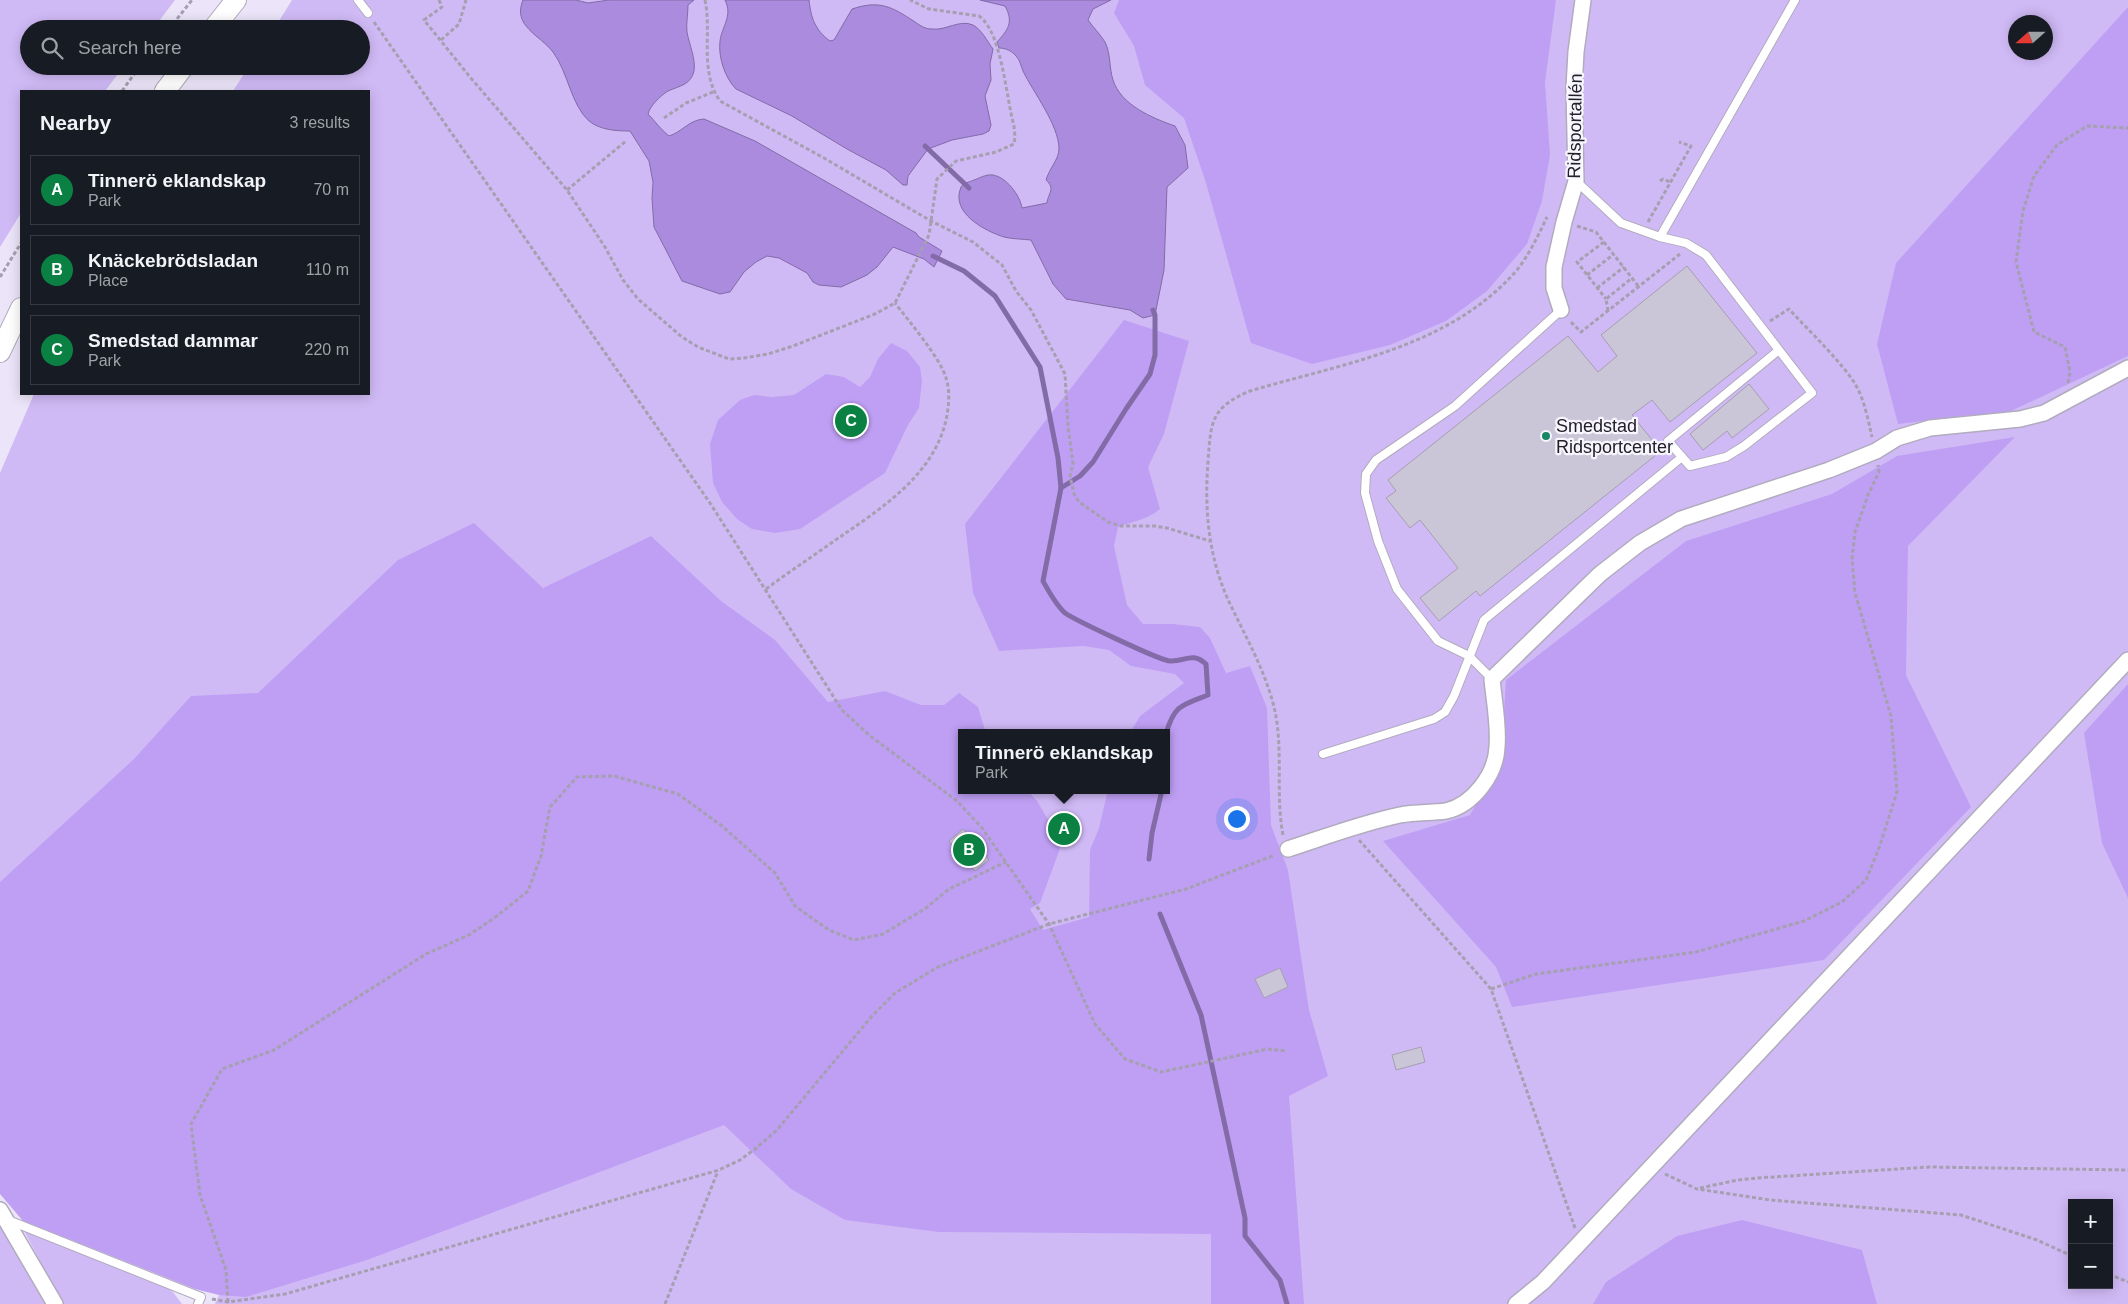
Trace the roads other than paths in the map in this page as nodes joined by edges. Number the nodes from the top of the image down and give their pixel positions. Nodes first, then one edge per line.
1 (236, 0) edge
2 (358, 0) edge
3 (1583, 0) edge
4 (1795, 0) edge
5 (368, 13) road end
6 (220, 20) edge
7 (177, 75) edge
8 (166, 90) edge
9 (1576, 181) junction
10 (1660, 238) junction
11 (20, 309) edge
12 (20, 309) edge
13 (1561, 310) joint
14 (0, 344) edge
15 (1779, 350) junction
16 (0, 352) edge
17 (2128, 368) edge
18 (1682, 457) junction
19 (1468, 656) junction
20 (2128, 660) edge
21 (1492, 679) junction
22 (1322, 754) dead end
23 (1288, 849) road end
24 (3, 1215) edge
25 (200, 1300) edge
26 (55, 1304) edge
27 (1516, 1304) edge

1 - 6 main road
2 - 5 lane
3 - 9 street, Ridsportallén
4 - 10 lane
7 - 8 main road
9 - 10 lane
9 - 13 street, Ridsportallén
10 - 15 lane
11 - 14 main road
12 - 16 main road
13 - 19 lane
15 - 18 lane
15 - 18 lane
17 - 21 street
18 - 19 lane
19 - 21 lane
19 - 22 lane
20 - 27 street
21 - 23 street
24 - 25 lane
24 - 26 street

